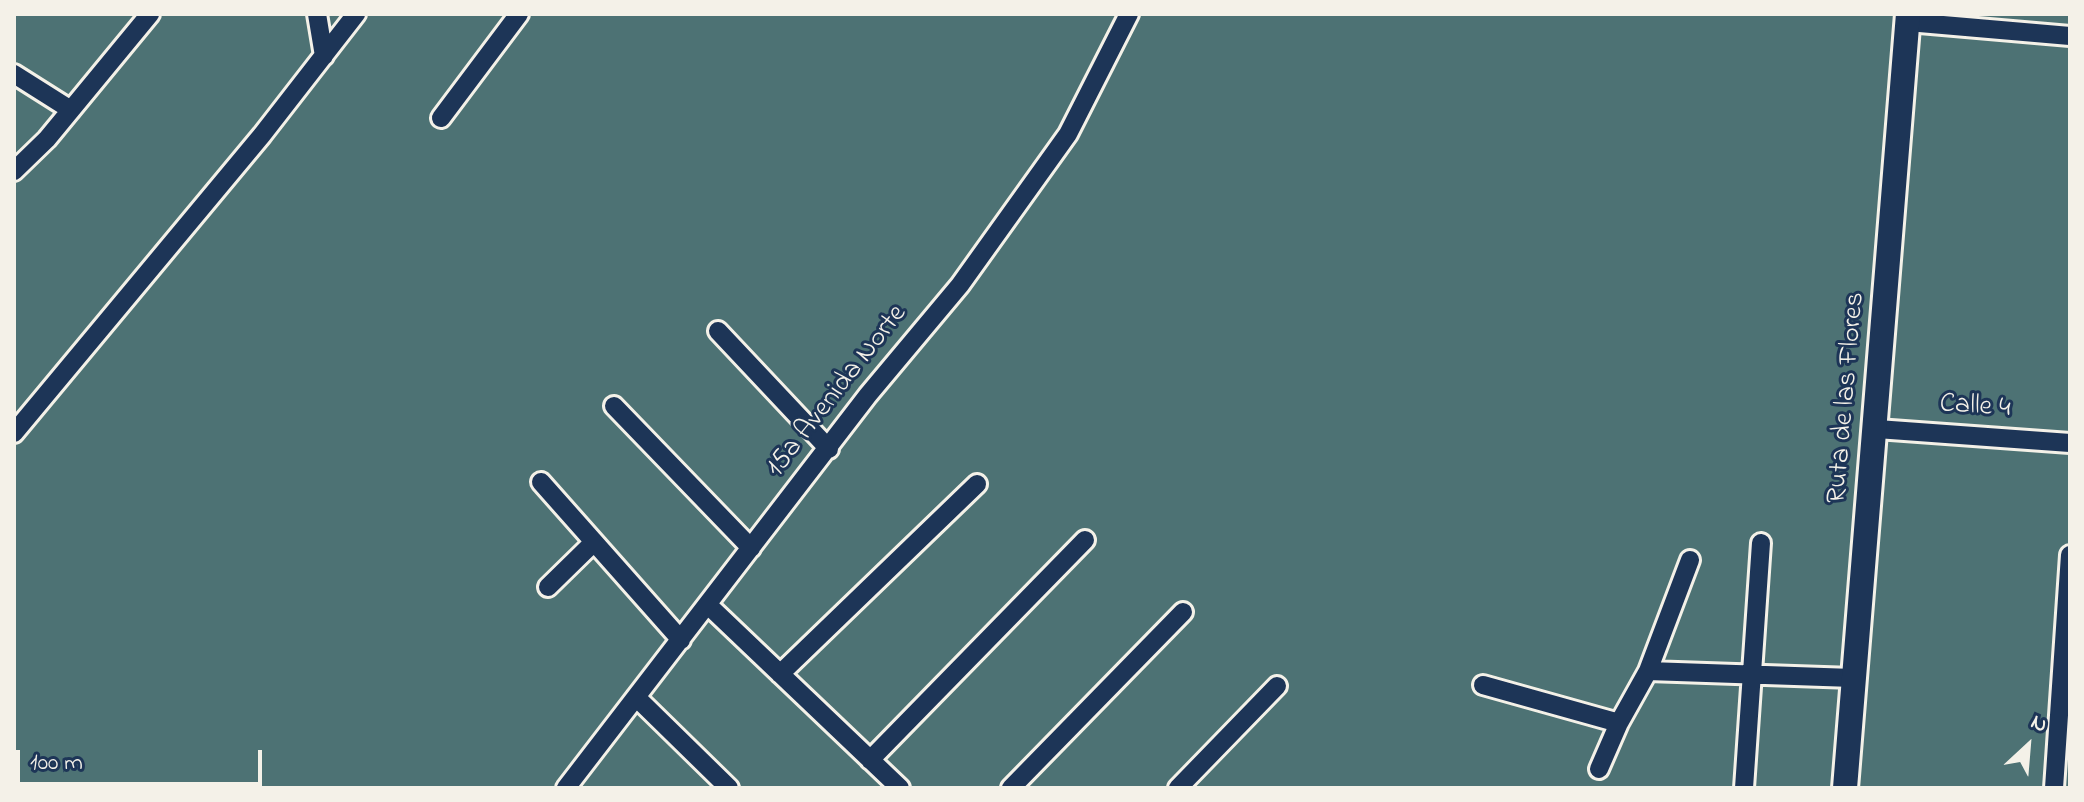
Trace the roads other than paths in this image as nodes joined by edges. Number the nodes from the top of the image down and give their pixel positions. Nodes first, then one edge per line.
1 (150, 14) edge
2 (317, 14) edge
3 (356, 14) edge
4 (519, 14) edge
5 (1129, 14) edge
6 (1908, 18) edge
7 (2070, 36) edge
8 (324, 56) junction
9 (14, 74) edge
10 (71, 110) junction
11 (441, 118) dead end
12 (14, 171) edge
13 (718, 331) dead end
14 (614, 406) dead end
15 (1877, 429) junction
16 (14, 433) edge
17 (2070, 443) edge
18 (829, 449) junction
19 (541, 482) dead end
20 (977, 484) dead end
21 (1085, 540) dead end
22 (594, 542) junction
23 (1761, 543) dead end
24 (751, 548) junction
25 (2070, 555) edge
26 (1690, 560) dead end
27 (548, 587) dead end
28 (708, 605) junction
29 (1183, 612) dead end
30 (681, 640) junction
31 (1648, 671) junction
32 (780, 674) junction
33 (1751, 677) junction
34 (1853, 678) junction
35 (1483, 685) dead end
36 (1277, 686) dead end
37 (636, 697) junction
38 (1619, 723) junction
39 (870, 760) junction
40 (1599, 769) dead end
41 (566, 788) edge
42 (729, 788) edge
43 (900, 788) edge
44 (1011, 788) edge
45 (1178, 788) edge
46 (1744, 788) edge
47 (1845, 788) edge
48 (2054, 788) edge

1 - 10 street
2 - 8 street
3 - 8 street
4 - 11 street
5 - 18 street, 15a Avenida Norte
6 - 7 street
6 - 15 main road, Ruta de las Flores
8 - 16 street
9 - 10 street
10 - 12 street
13 - 18 street
14 - 24 street
15 - 17 street, Calle 4
15 - 34 main road, Ruta de las Flores
18 - 24 street, 15a Avenida Norte
19 - 22 street
20 - 32 street
21 - 39 street
22 - 27 street
22 - 30 street
23 - 33 street
24 - 28 street, 15a Avenida Norte
25 - 48 street
26 - 31 street
28 - 30 street, 15a Avenida Norte
28 - 32 street
29 - 44 street
30 - 37 street, 15a Avenida Norte
31 - 33 street
31 - 38 street
32 - 39 street
33 - 34 street
33 - 46 street
34 - 47 main road, Ruta de las Flores
35 - 38 street
36 - 45 street
37 - 41 street, 15a Avenida Norte
37 - 42 street
38 - 40 street
39 - 43 street

